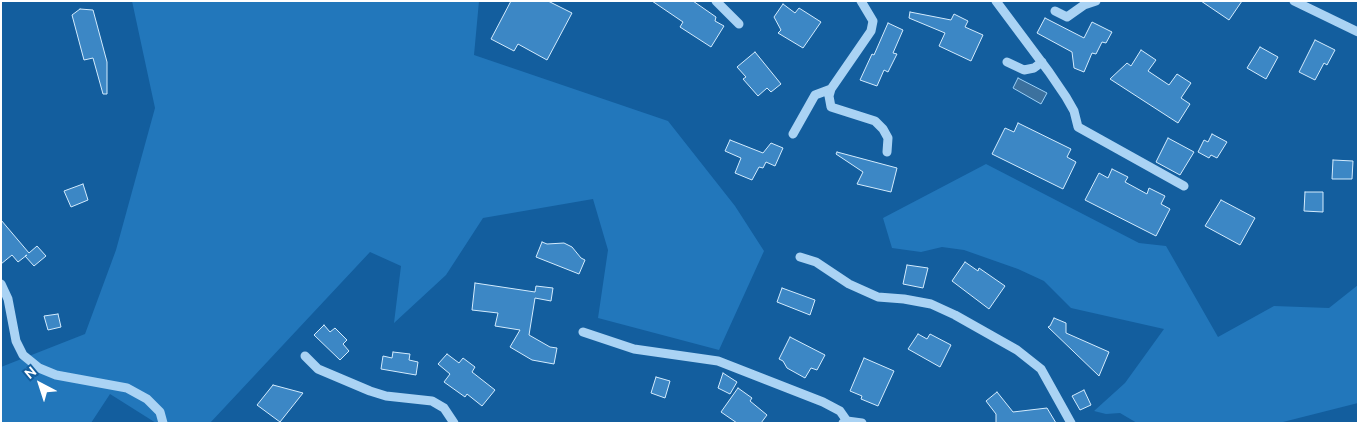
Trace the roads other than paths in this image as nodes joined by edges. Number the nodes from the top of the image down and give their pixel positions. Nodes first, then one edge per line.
1 (716, 1) edge
2 (860, 1) edge
3 (996, 1) edge
4 (1096, 1) edge
5 (1294, 1) edge
6 (1055, 11) dead end
7 (738, 24) dead end
8 (1358, 32) edge
9 (1007, 62) dead end
10 (1042, 62) junction
11 (831, 89) junction
12 (793, 134) dead end
13 (887, 152) dead end
14 (1184, 186) dead end
15 (800, 257) dead end
16 (1, 284) edge
17 (583, 332) dead end
18 (305, 356) dead end
19 (845, 422) edge
20 (163, 423) edge
21 (454, 423) edge
22 (862, 423) edge
23 (1070, 423) edge

1 - 7 street
2 - 11 street
3 - 10 street
4 - 6 street
5 - 8 street
9 - 10 street
10 - 14 street
11 - 12 street
11 - 13 street
15 - 23 street
16 - 20 street
17 - 19 street
18 - 21 street
19 - 22 street

